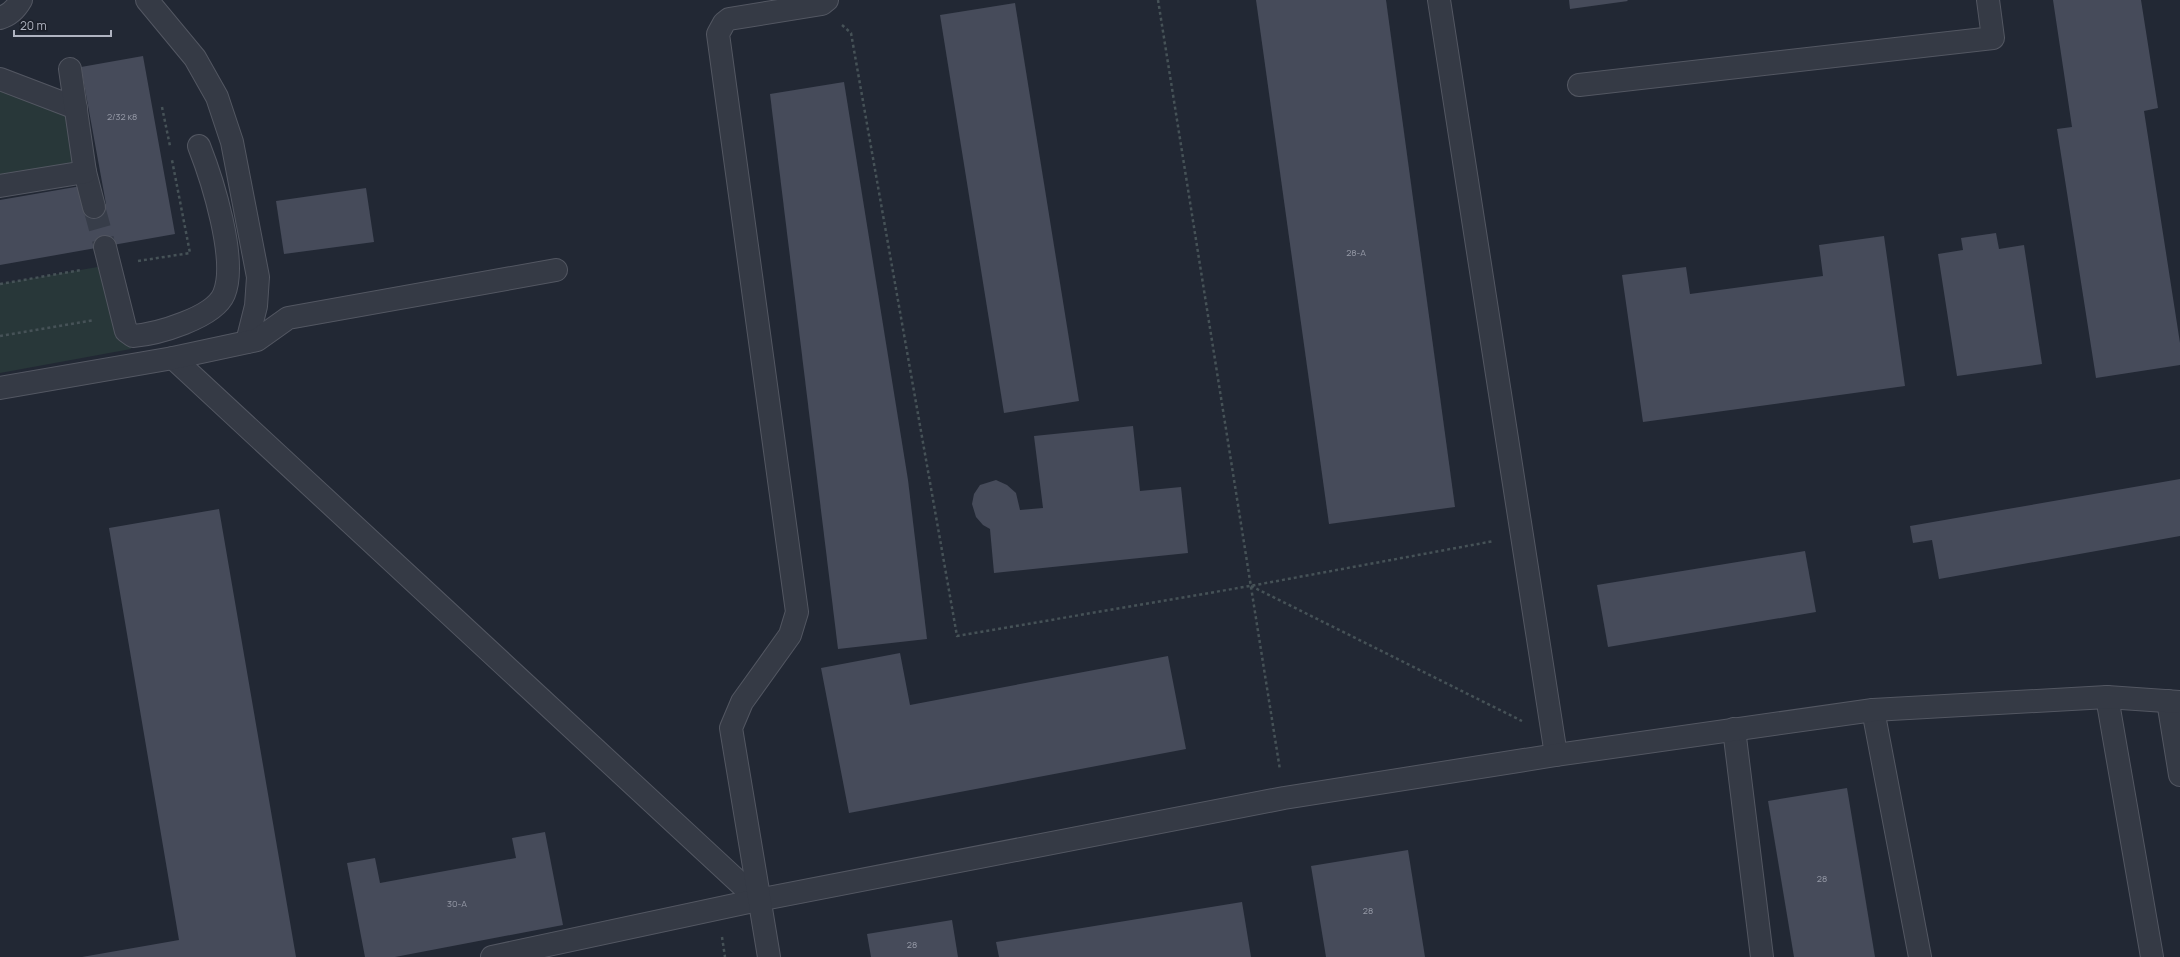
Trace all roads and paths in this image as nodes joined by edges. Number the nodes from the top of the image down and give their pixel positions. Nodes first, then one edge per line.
1 (21, 0) edge
2 (147, 0) edge
3 (1158, 0) edge
4 (1438, 0) edge
5 (1988, 0) edge
6 (824, 2) edge
7 (0, 18) edge
8 (70, 69) dead end
9 (0, 79) edge
10 (1579, 85) dead end
11 (162, 107) dead end
12 (76, 108) junction
13 (199, 146) dead end
14 (85, 172) junction
15 (0, 186) edge
16 (94, 207) tunnel mouth
17 (107, 256) junction
18 (556, 270) dead end
19 (0, 284) edge
20 (122, 315) junction
21 (0, 336) edge
22 (246, 342) junction
23 (173, 358) junction
24 (0, 388) edge
25 (1522, 536) junction
26 (1250, 586) junction
27 (2108, 697) junction
28 (2174, 701) edge
29 (1873, 710) junction
30 (1734, 729) junction
31 (1554, 746) junction
32 (2180, 775) edge
33 (1284, 798) junction
34 (758, 900) junction
35 (492, 957) edge
36 (768, 957) edge
37 (1762, 957) edge
38 (1920, 957) edge
39 (2152, 957) edge

1 - 7 lane
2 - 22 lane
3 - 26 path
4 - 25 lane
5 - 10 lane
6 - 26 path
6 - 34 lane
8 - 12 lane
9 - 12 lane
11 - 17 path
12 - 14 lane
13 - 20 lane
14 - 15 lane
14 - 16 lane
17 - 19 path
17 - 20 lane
18 - 22 lane
20 - 21 path
22 - 23 lane
23 - 24 lane
23 - 34 lane
25 - 26 path
25 - 31 lane
26 - 31 path
26 - 33 path
27 - 28 lane
27 - 29 lane
27 - 39 lane
28 - 32 lane
29 - 30 lane
29 - 38 lane
30 - 31 lane
30 - 37 lane
31 - 33 lane
33 - 34 lane
34 - 35 lane
34 - 36 lane

